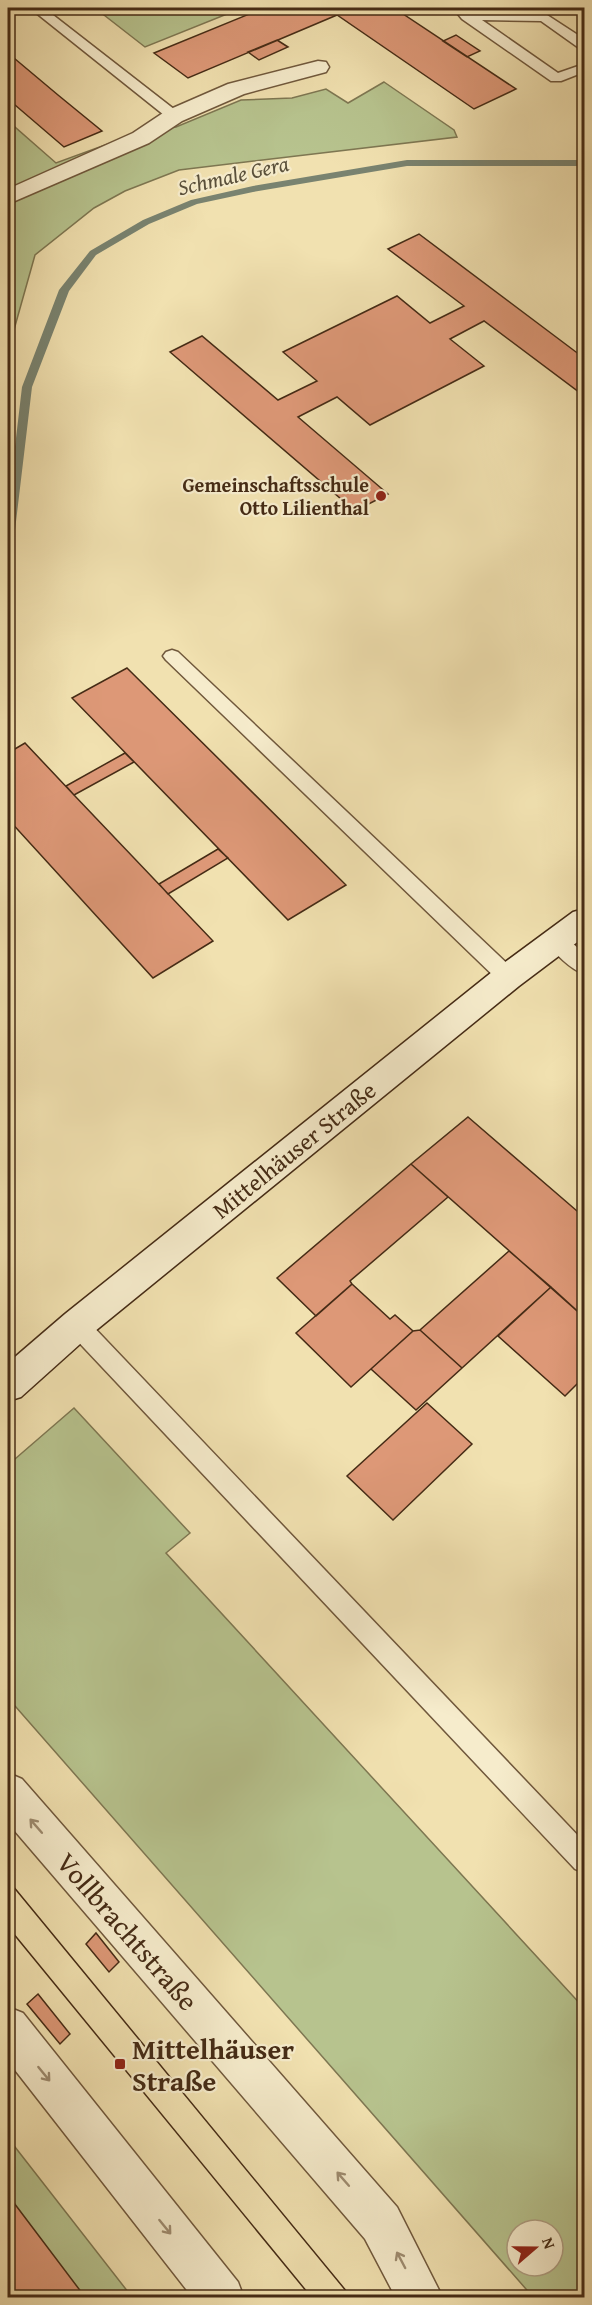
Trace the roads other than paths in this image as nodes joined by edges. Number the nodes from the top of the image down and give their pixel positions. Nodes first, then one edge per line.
1 (36, 8) edge
2 (463, 12) edge
3 (585, 45) edge
4 (318, 67) dead end
5 (585, 68) edge
6 (174, 116) junction
7 (8, 197) edge
8 (172, 656) dead end
9 (585, 921) edge
10 (557, 941) junction
11 (585, 966) edge
12 (508, 977) junction
13 (77, 1325) junction
14 (8, 1385) edge
15 (8, 1793) edge
16 (585, 1860) edge
17 (8, 2028) edge
18 (222, 2298) edge
19 (421, 2298) edge

1 - 6 lane
2 - 3 lane
2 - 5 lane
4 - 6 street
6 - 7 street
8 - 12 lane
9 - 10 street, Mittelhäuser Straße
10 - 11 lane
10 - 12 street, Mittelhäuser Straße
12 - 13 street, Mittelhäuser Straße
13 - 14 street, Mittelhäuser Straße
13 - 16 lane
19 -> 15 street, Vollbrachtstraße
17 -> 18 street

